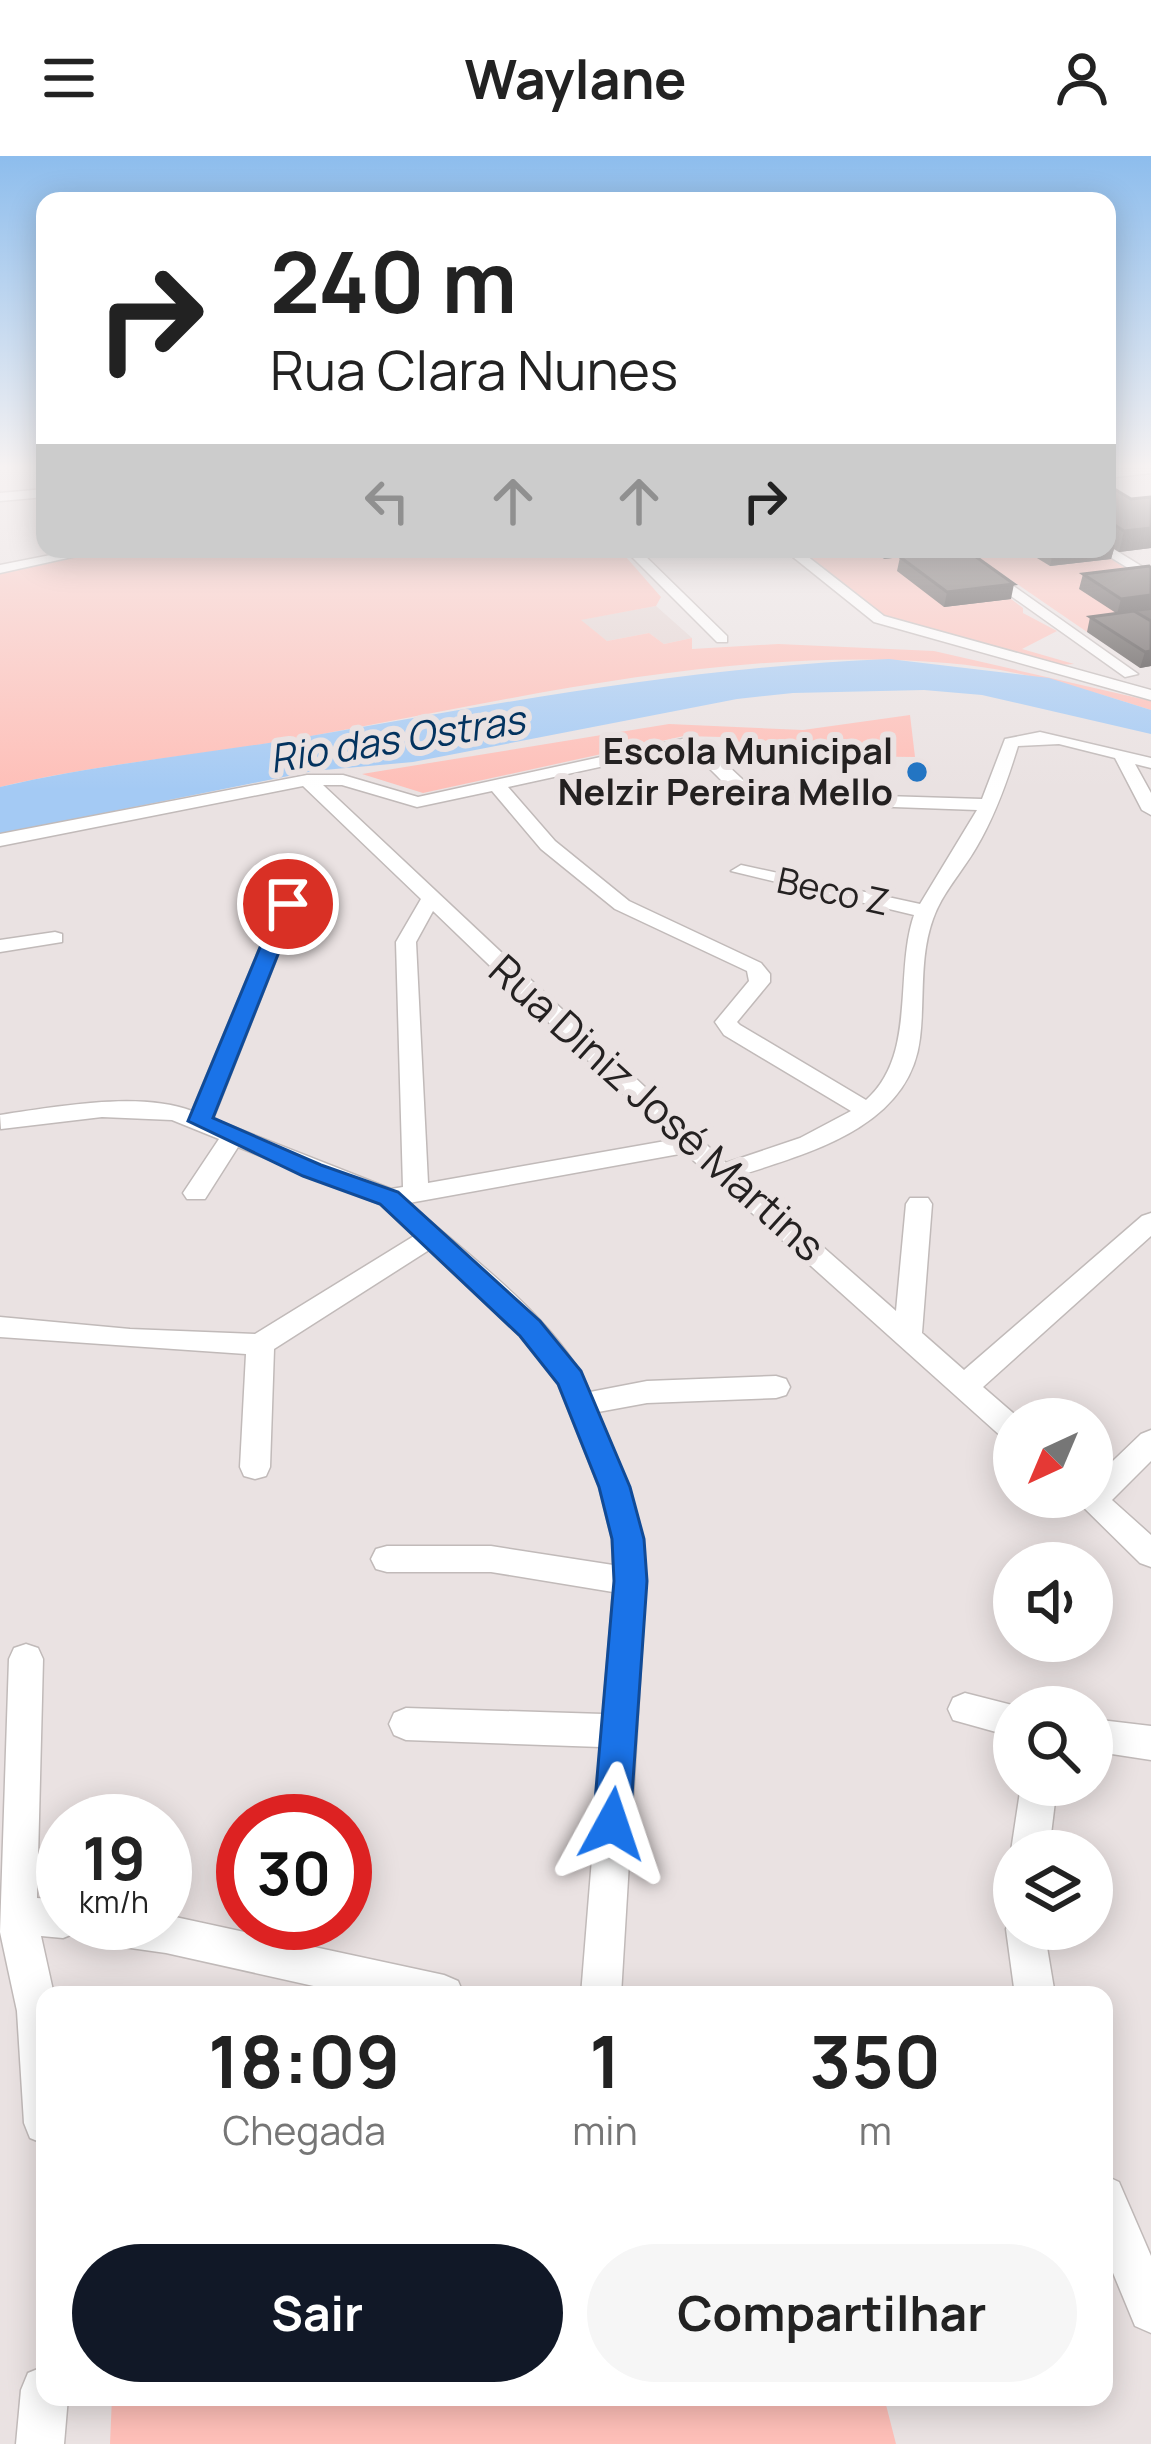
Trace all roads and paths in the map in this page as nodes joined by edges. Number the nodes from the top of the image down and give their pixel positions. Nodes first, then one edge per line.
1 (659, 576) edge
2 (824, 576) edge
3 (987, 576) edge
4 (722, 639) dead end
5 (1151, 671) edge
6 (1123, 679) junction
7 (1151, 694) edge
8 (1122, 754) junction
9 (1151, 763) edge
10 (307, 780) junction
11 (496, 785) junction
12 (417, 802) junction
13 (989, 805) junction
14 (1151, 810) edge
15 (350, 820) junction
16 (0, 840) edge
17 (740, 871) dead end
18 (429, 901) junction
19 (288, 904) dead end
20 (925, 911) junction
21 (55, 938) dead end
22 (0, 946) edge
23 (0, 1107) edge
24 (866, 1110) junction
25 (200, 1121) junction
26 (1, 1124) edge
27 (232, 1138) junction
28 (691, 1144) junction
29 (724, 1172) junction
30 (196, 1192) dead end
31 (402, 1194) junction
32 (919, 1204) dead end
33 (1151, 1222) edge
34 (430, 1238) junction
35 (0, 1327) edge
36 (908, 1334) junction
37 (260, 1344) junction
38 (964, 1386) junction
39 (776, 1387) dead end
40 (583, 1404) junction
41 (993, 1412) edge
42 (1151, 1442) edge
43 (255, 1467) dead end
44 (1113, 1478) edge
45 (1111, 1518) edge
46 (1151, 1554) edge
47 (387, 1558) dead end
48 (630, 1581) junction
49 (26, 1659) dead end
50 (965, 1709) dead end
51 (993, 1716) edge
52 (406, 1724) dead end
53 (620, 1731) junction
54 (1113, 1738) edge
55 (1151, 1743) edge
56 (9, 1914) edge
57 (192, 1940) edge
58 (1028, 1950) edge
59 (403, 1986) edge
60 (602, 1986) edge
61 (1034, 1986) edge
62 (36, 2004) edge
63 (1113, 2219) edge
64 (1151, 2310) edge
65 (44, 2406) edge
66 (40, 2444) edge

1 - 4 street
2 - 6 street
3 - 6 street
5 - 6 street
6 - 7 street
8 - 9 street
8 - 13 street
8 - 14 street
10 - 12 street
10 - 15 street, Rua Diniz José Martins
10 - 16 street
11 - 12 street
11 - 13 street
11 - 24 street
12 - 15 street
13 - 20 street
15 - 18 street, Rua Diniz José Martins
17 - 20 street, Beco Z
18 - 28 street, Rua Diniz José Martins
18 - 31 street
19 - 25 street
20 - 24 street
21 - 22 street
23 - 26 street
24 - 29 street
25 - 26 street
25 - 27 street
27 - 30 street
27 - 31 street
28 - 29 street, Rua Diniz José Martins
28 - 31 street
29 - 36 street, Rua Diniz José Martins
31 - 34 street
32 - 36 street
33 - 38 street
34 - 37 street
34 - 40 street
35 - 37 street
36 - 38 street, Rua Diniz José Martins
37 - 43 street
38 - 41 street, Rua Diniz José Martins
39 - 40 street
40 - 48 street
42 - 44 street
45 - 46 street
47 - 48 street
48 - 53 street
49 - 56 street
50 - 51 street
52 - 53 street
53 - 60 street
54 - 55 street
56 - 62 street
57 - 59 street
58 - 61 street
63 - 64 street
65 - 66 street

